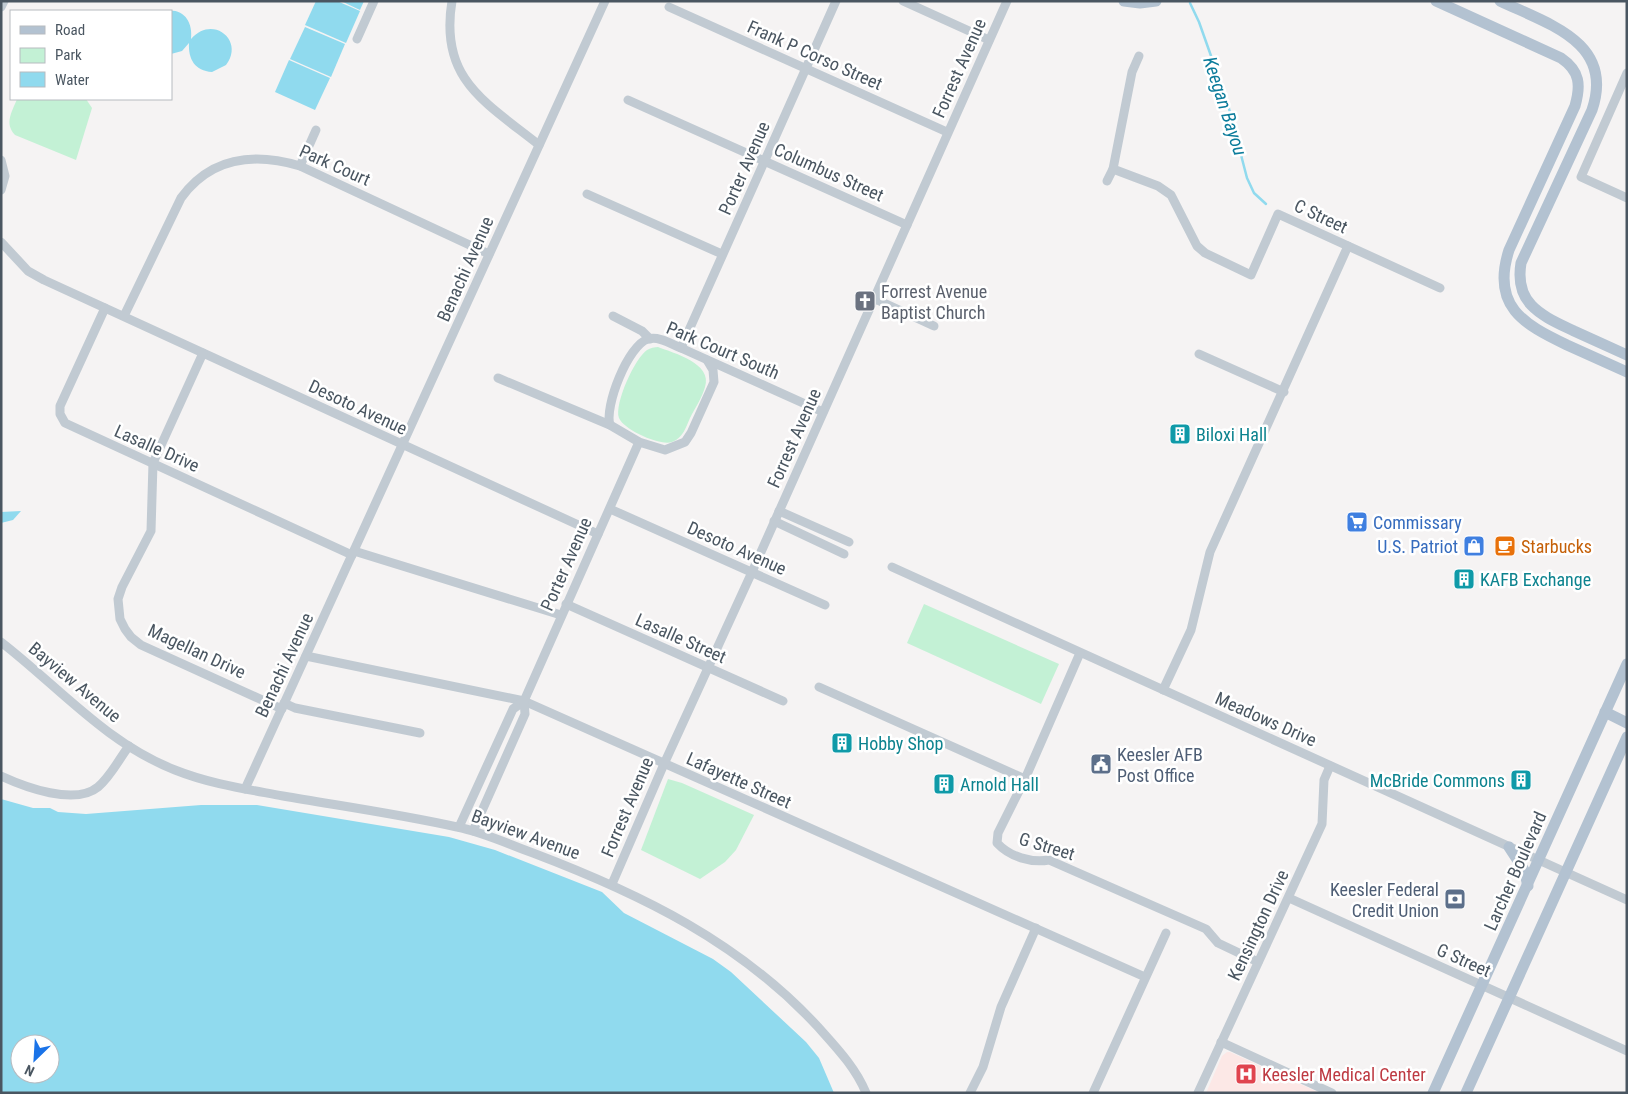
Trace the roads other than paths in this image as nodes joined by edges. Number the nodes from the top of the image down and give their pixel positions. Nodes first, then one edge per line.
1 (4, 1) edge
2 (374, 1) edge
3 (452, 1) edge
4 (604, 1) edge
5 (836, 1) edge
6 (903, 1) edge
7 (1124, 1) edge
8 (1156, 1) edge
9 (1436, 1) edge
10 (1500, 1) edge
11 (1006, 2) edge
12 (1, 7) edge
13 (668, 7) dead end
14 (357, 39) dead end
15 (989, 40) junction
16 (1139, 56) dead end
17 (806, 68) junction
18 (1627, 72) edge
19 (628, 100) dead end
20 (316, 130) dead end
21 (948, 132) junction
22 (539, 145) junction
23 (1, 160) edge
24 (765, 161) junction
25 (300, 166) junction
26 (1113, 169) junction
27 (1107, 181) dead end
28 (1, 190) edge
29 (587, 194) dead end
30 (1627, 198) edge
31 (907, 225) junction
32 (1, 242) edge
33 (1348, 246) junction
34 (489, 254) junction
35 (722, 254) junction
36 (1440, 288) dead end
37 (873, 298) junction
38 (105, 308) junction
39 (124, 316) junction
40 (612, 316) dead end
41 (934, 326) dead end
42 (650, 338) junction
43 (681, 348) junction
44 (203, 353) junction
45 (1199, 354) dead end
46 (1627, 355) edge
47 (707, 360) junction
48 (1627, 372) edge
49 (498, 378) dead end
50 (1284, 392) junction
51 (823, 412) junction
52 (610, 425) junction
53 (639, 442) junction
54 (403, 445) junction
55 (153, 463) junction
56 (610, 509) junction
57 (779, 511) junction
58 (774, 521) junction
59 (598, 534) junction
60 (849, 542) dead end
61 (353, 553) junction
62 (844, 554) dead end
63 (892, 567) dead end
64 (752, 572) junction
65 (566, 604) junction
66 (825, 605) dead end
67 (561, 615) junction
68 (1, 642) edge
69 (1080, 653) junction
70 (306, 656) junction
71 (1627, 664) edge
72 (708, 668) junction
73 (819, 688) dead end
74 (1163, 690) junction
75 (524, 701) junction
76 (783, 701) dead end
77 (283, 706) junction
78 (1605, 712) junction
79 (1627, 723) edge
80 (420, 733) dead end
81 (1627, 736) edge
82 (129, 746) junction
83 (664, 764) junction
84 (1330, 766) junction
85 (1, 776) edge
86 (1025, 779) junction
87 (245, 789) junction
88 (459, 827) junction
89 (473, 831) junction
90 (1509, 847) junction
91 (1539, 861) junction
92 (1566, 873) junction
93 (612, 884) junction
94 (1528, 886) junction
95 (1288, 898) junction
96 (1627, 900) edge
97 (1036, 928) junction
98 (1166, 933) dead end
99 (1258, 962) junction
100 (1145, 977) junction
101 (1482, 986) junction
102 (1509, 998) junction
103 (1221, 1042) junction
104 (1627, 1051) edge
105 (866, 1093) edge
106 (970, 1093) edge
107 (1093, 1093) edge
108 (1198, 1093) edge
109 (1332, 1093) edge
110 (1434, 1093) edge
111 (1466, 1093) edge

1 - 12 street
2 - 14 street
3 - 22 street
4 - 22 street, Benachi Avenue
5 - 17 street, Porter Avenue
6 - 15 street
7 - 8 main road
9 - 48 main road
10 - 46 main road
11 - 15 street, Forrest Avenue
13 - 17 street, Frank P Corso Street
15 - 21 street, Forrest Avenue
16 - 26 street
17 - 21 street, Frank P Corso Street
17 - 24 street, Porter Avenue
18 - 30 street
19 - 24 street, Columbus Street
20 - 25 street
21 - 31 street, Forrest Avenue
22 - 34 street, Benachi Avenue
23 - 28 street
24 - 31 street, Columbus Street
24 - 35 street, Porter Avenue
25 - 34 street, Park Court
25 - 39 street, Park Court
26 - 27 street
26 - 33 street, C Street
29 - 35 street
31 - 37 street, Forrest Avenue
32 - 38 street, Desoto Avenue
33 - 36 street, C Street
33 - 50 street
34 - 54 street, Benachi Avenue
35 - 43 street, Porter Avenue
37 - 41 street
37 - 51 street, Forrest Avenue
38 - 39 street, Desoto Avenue
38 - 55 street, Lasalle Drive
39 - 44 street, Desoto Avenue
40 - 42 street, Park Court South
42 - 43 street, Park Court South
42 - 52 street
43 - 47 street, Park Court South
44 - 54 street, Desoto Avenue
44 - 55 street
45 - 50 street
47 - 51 street, Park Court South
47 - 53 street
49 - 52 street
50 - 74 street
51 - 57 street, Forrest Avenue
52 - 53 street
53 - 56 street, Porter Avenue
54 - 59 street, Desoto Avenue
54 - 61 street, Benachi Avenue
55 - 61 street, Lasalle Drive
55 - 77 street, Magellan Drive
56 - 59 street, Porter Avenue
56 - 64 street, Desoto Avenue
57 - 58 street, Forrest Avenue
57 - 60 street
58 - 62 street
58 - 64 street, Forrest Avenue
59 - 65 street, Porter Avenue
61 - 67 street
61 - 70 street, Benachi Avenue
63 - 69 street, Meadows Drive
64 - 66 street, Desoto Avenue
64 - 72 street, Forrest Avenue
65 - 67 street, Porter Avenue
65 - 72 street, Lasalle Street
67 - 75 street, Porter Avenue
68 - 82 street, Bayview Avenue
69 - 74 street, Meadows Drive
69 - 86 street
70 - 75 street, Lafayette Street
70 - 77 street, Benachi Avenue
71 - 78 main road, Larcher Boulevard
72 - 76 street, Lasalle Street
72 - 83 street, Forrest Avenue
73 - 86 street
74 - 84 street, Meadows Drive
75 - 83 street, Lafayette Street
75 - 88 street, Porter Avenue
75 - 89 street, Porter Avenue
77 - 80 street, Magellan Drive
77 - 87 street, Benachi Avenue
78 - 79 main road
78 - 91 main road, Larcher Boulevard
81 - 92 main road
82 - 85 street
82 - 87 street, Bayview Avenue
83 - 93 street, Forrest Avenue
83 - 97 street, Lafayette Street
84 - 90 street, Meadows Drive
84 - 95 street, Kensington Drive
86 - 99 street, G Street
87 - 88 street, Bayview Avenue
88 - 89 street, Bayview Avenue
89 - 93 street, Bayview Avenue
90 - 91 street, Meadows Drive
90 - 94 main road
91 - 92 street, Meadows Drive
91 - 94 main road, Larcher Boulevard
92 - 96 street, Meadows Drive
92 - 102 main road
93 - 105 street, Bayview Avenue
94 - 101 main road, Larcher Boulevard
95 - 99 street, Kensington Drive
95 - 101 street, G Street
97 - 100 street, Lafayette Street
97 - 106 street
98 - 100 street
99 - 103 street, Kensington Drive
100 - 107 street
101 - 102 street, G Street
101 - 110 main road, Larcher Boulevard
102 - 104 street, G Street
102 - 111 main road
103 - 108 street, Kensington Drive
103 - 109 street

